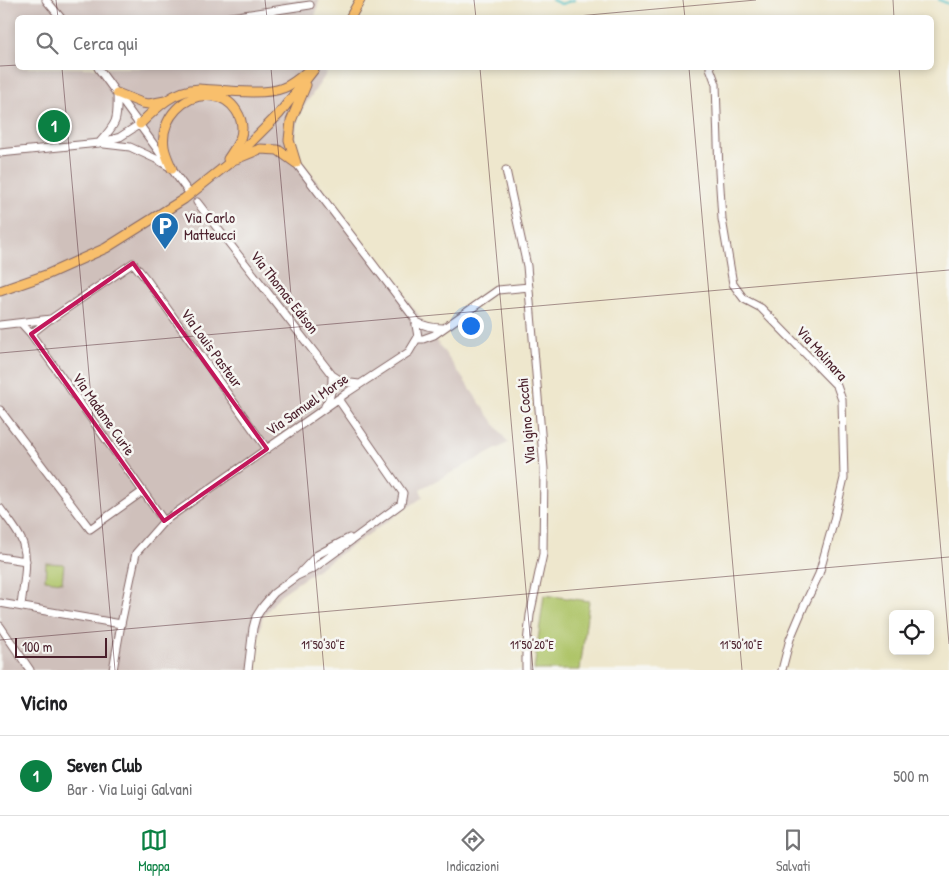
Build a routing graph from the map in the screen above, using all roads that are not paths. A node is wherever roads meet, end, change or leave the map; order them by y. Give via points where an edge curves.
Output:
1 (46, 0) edge
2 (360, 0) edge
3 (310, 5) dead end
4 (58, 15) edge
5 (244, 15) edge
6 (352, 15) edge
7 (100, 70) edge
8 (312, 70) edge
9 (312, 70) edge
10 (313, 70) edge
11 (711, 70) edge
12 (117, 93) junction
13 (203, 95) junction
14 (165, 101) junction
15 (142, 122) junction
16 (99, 143) junction
17 (0, 153) edge
18 (233, 160) junction
19 (296, 164) junction
20 (224, 167) junction
21 (172, 169) junction
22 (506, 170) dead end
23 (187, 190) dead end
24 (197, 202) dead end
25 (529, 287) junction
26 (0, 291) edge
27 (51, 318) junction
28 (415, 321) junction
29 (21, 323) junction
30 (0, 325) edge
31 (444, 328) junction
32 (31, 334) junction
33 (417, 335) junction
34 (434, 335) junction
35 (409, 352) junction
36 (332, 376) junction
37 (343, 382) junction
38 (359, 384) junction
39 (332, 389) junction
40 (343, 395) junction
41 (0, 410) edge
42 (322, 410) junction
43 (267, 449) junction
44 (142, 492) junction
45 (0, 508) edge
46 (164, 522) junction
47 (0, 557) edge
48 (26, 561) junction
49 (0, 603) edge
50 (21, 606) junction
51 (121, 624) junction
52 (0, 626) edge
53 (30, 670) edge
54 (113, 670) edge
55 (248, 670) edge
56 (526, 670) edge
57 (782, 670) edge

1 - 4 street
2 - 6 main road
3 - 5 street
7 - 12 street
8 - 14 main road via 274,91 190,89
9 - 18 main road via 279,114
10 - 19 main road via 291,121 290,140
11 - 57 street, Via Molinara via 716,84 722,219 733,284 744,299 761,308 837,386 842,400 844,478 819,574 790,639
12 - 14 main road via 142,104
12 - 15 street
12 - 16 street via 118,113 114,127
13 - 15 main road via 181,98
13 - 20 main road via 221,98 240,115 241,138
13 - 21 main road via 188,100 170,116 164,149
14 - 15 main road
15 - 16 street via 120,137
15 - 21 street
16 - 17 street
16 - 21 street via 130,147
18 - 19 main road via 260,149 278,150
18 - 20 main road
19 - 28 street
20 - 26 main road via 184,199 106,248
21 - 23 street
22 - 25 street, Via Igino Cocchi
24 - 36 street, Via Thomas Edison
25 - 31 street via 498,290
25 - 56 street, Via Igino Cocchi via 544,469 544,554 530,615
27 - 29 street
27 - 32 street
27 - 43 street, Via Louis Pasteur via 133,263
28 - 31 street via 423,326
28 - 33 street
29 - 30 street
29 - 32 street, Via Madame Curie
31 - 33 street
31 - 34 street
32 - 44 street, Via Madame Curie
33 - 34 street via 423,339
33 - 35 street, Via Samuel Morse
34 - 35 street
35 - 38 street, Via Samuel Morse
36 - 37 street
36 - 39 street
37 - 38 street
37 - 40 street
38 - 40 street, Via Samuel Morse
39 - 40 street
39 - 42 street
40 - 42 street, Via Samuel Morse
40 - 55 street via 402,493 401,504 365,530 318,555 274,593 256,617
41 - 44 street via 90,529
42 - 43 street, Via Samuel Morse
43 - 46 street, Via Samuel Morse
44 - 46 street, Via Madame Curie
45 - 48 street via 23,543
46 - 51 street, Via Samuel Morse via 136,553
47 - 48 street
48 - 50 street
49 - 50 street
50 - 51 street
51 - 54 street, Via Samuel Morse
52 - 53 street

